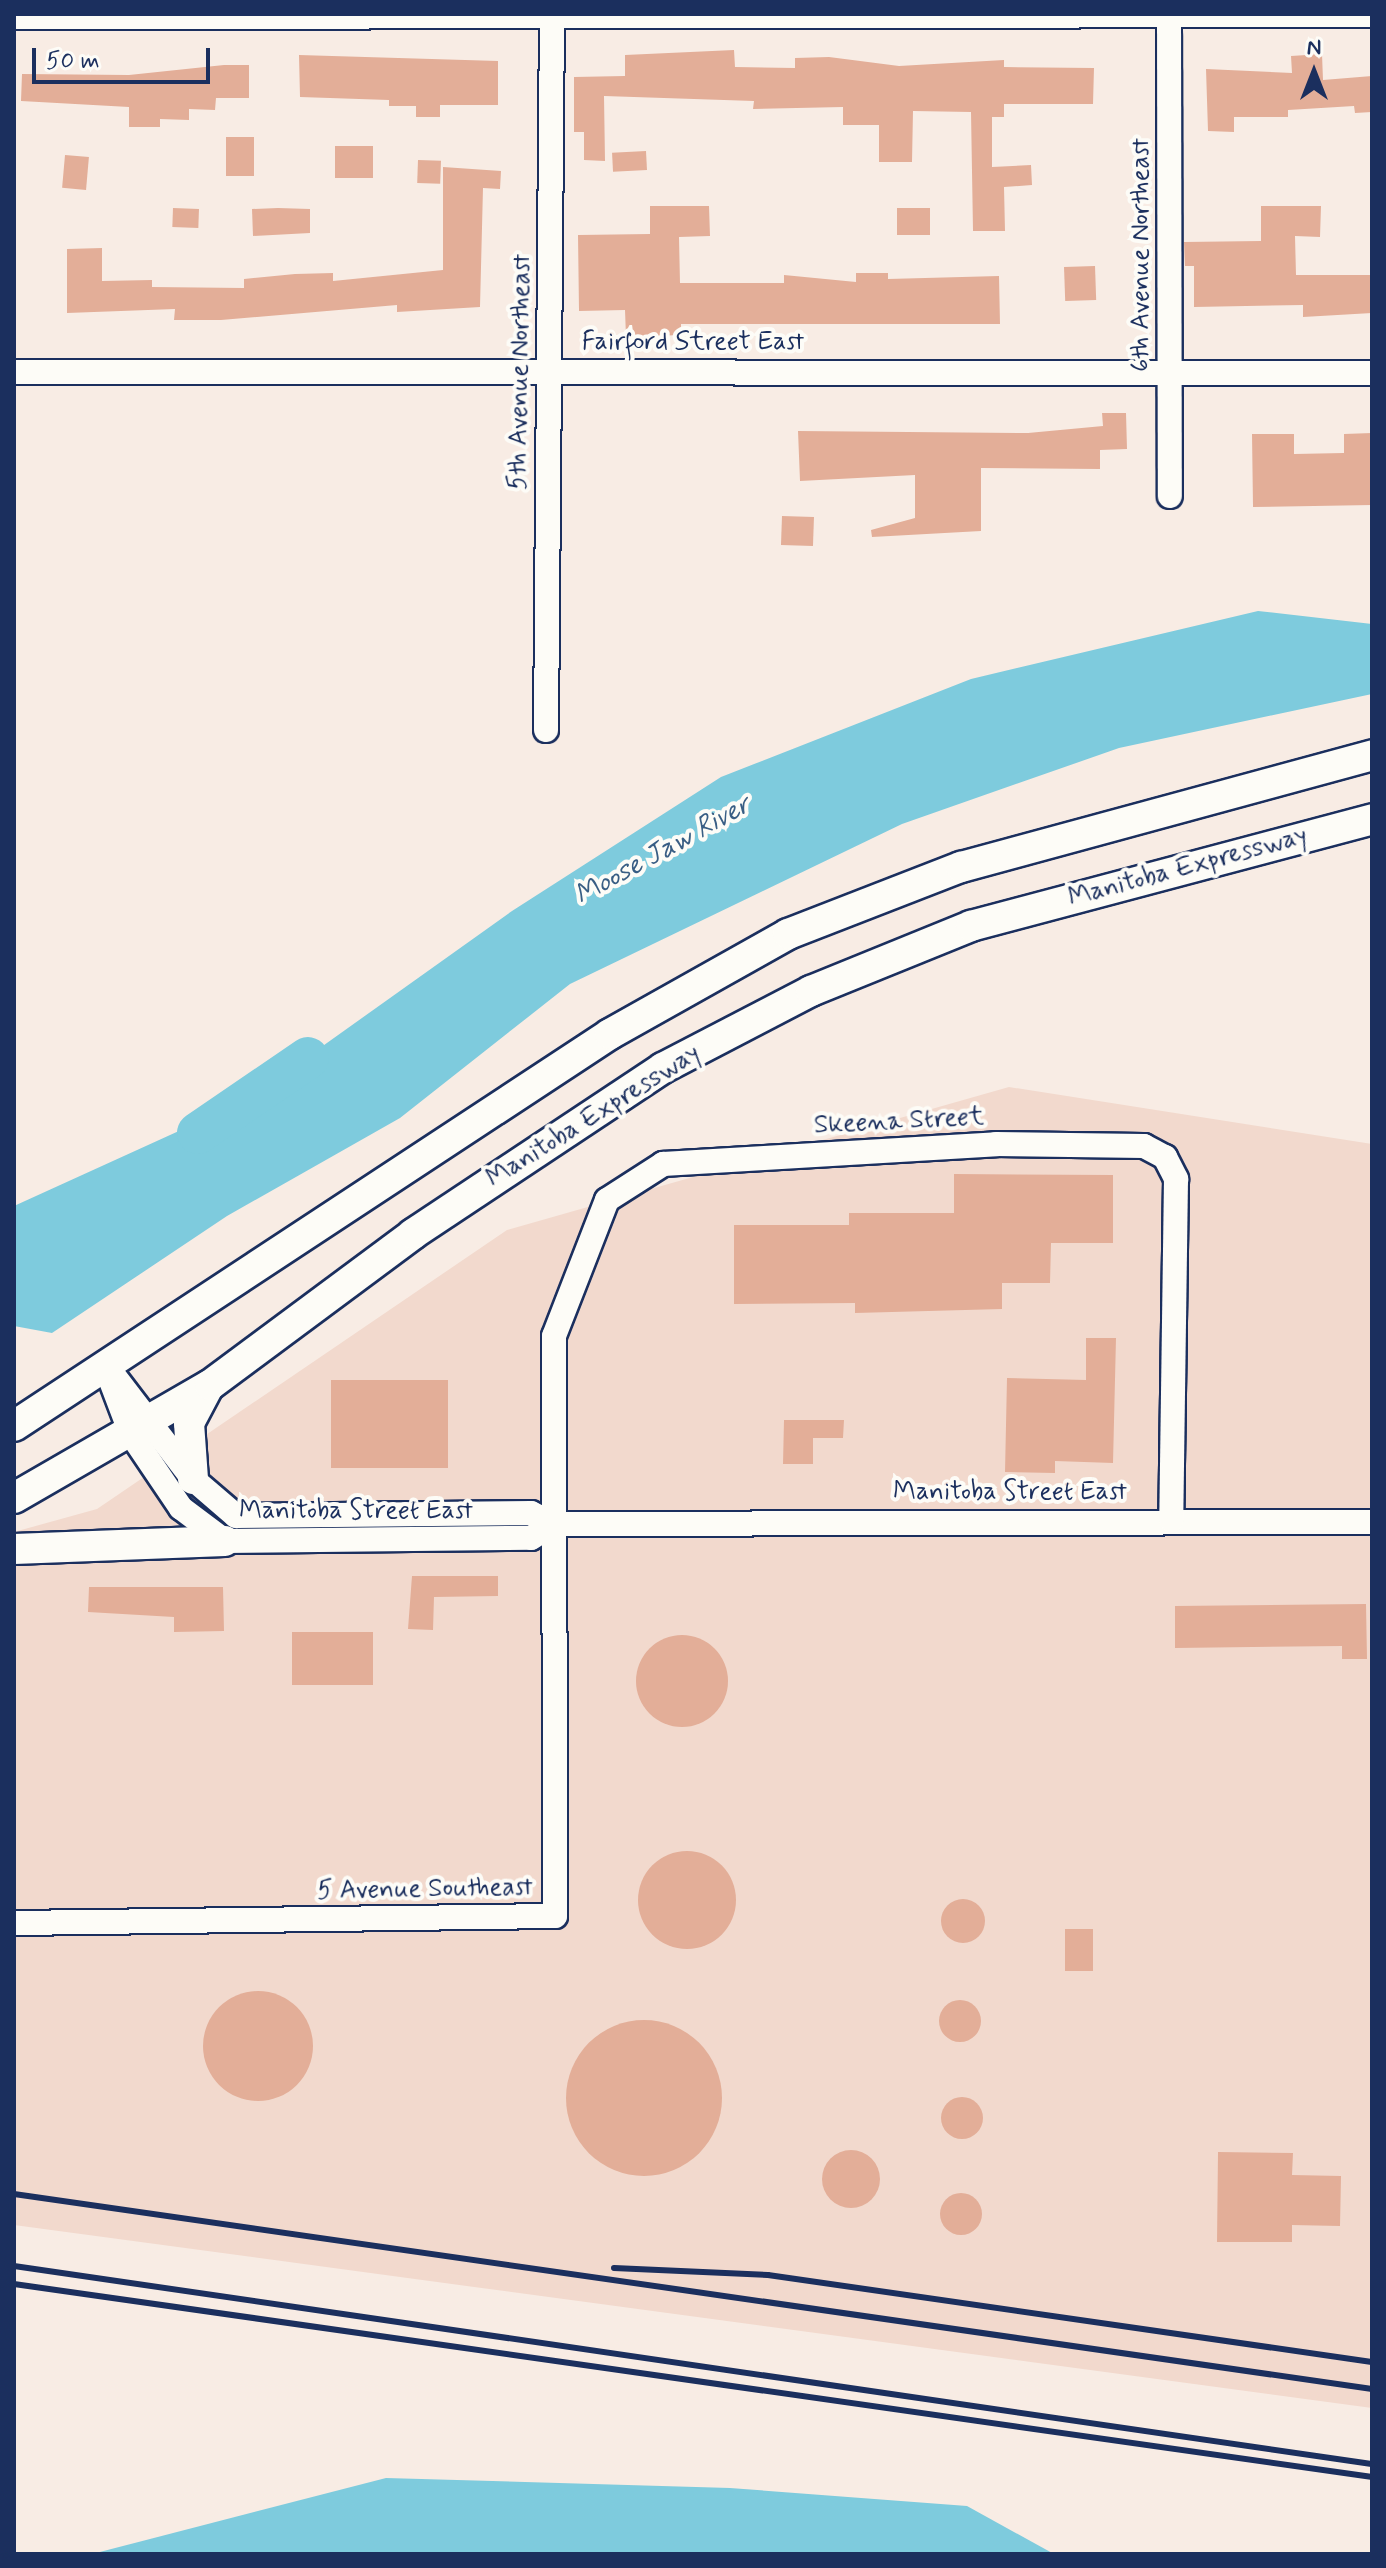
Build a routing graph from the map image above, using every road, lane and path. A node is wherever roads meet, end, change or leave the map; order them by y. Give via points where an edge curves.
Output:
1 (552, 15) edge
2 (1169, 15) edge
3 (1372, 15) edge
4 (14, 17) edge
5 (549, 371) junction
6 (1170, 371) junction
7 (14, 372) edge
8 (1372, 373) edge
9 (1170, 496) dead end
10 (546, 730) dead end
11 (1372, 755) edge
12 (1372, 819) edge
13 (105, 1364) junction
14 (210, 1385) junction
15 (14, 1426) edge
16 (141, 1428) junction
17 (193, 1479) junction
18 (14, 1498) edge
19 (1171, 1520) junction
20 (1372, 1522) edge
21 (552, 1531) junction
22 (225, 1541) junction
23 (14, 1549) edge
24 (14, 1923) edge

1 - 2 street
1 - 4 street
1 - 5 street, 5th Avenue Northeast
2 - 3 street
2 - 6 street, 6th Avenue Northeast
5 - 6 street, Fairford Street East
5 - 7 street, Fairford Street East
5 - 10 street, 5th Avenue Northeast
6 - 8 street, Fairford Street East
6 - 9 street, 6th Avenue Northeast
11 - 13 main road via 961,867 788,934 610,1034
12 - 14 main road, Manitoba Expressway via 971,926 811,991 663,1068 413,1234
13 - 15 main road
13 - 16 street, Manitoba Street East
14 - 16 main road, Manitoba Expressway
14 - 17 main road via 189,1423
16 - 17 street, Manitoba Street East
16 - 18 main road, Manitoba Expressway
16 - 22 street, Manitoba Street East via 181,1508
17 - 21 street, Manitoba Street East via 236,1516 531,1513
19 - 20 street, Manitoba Street East
19 - 21 street, Manitoba Street East
19 - 21 street, Skeena Street via 1176,1179 1165,1157 1144,1146 996,1144 663,1164 607,1200 554,1336
21 - 22 street, Manitoba Street East via 531,1538
21 - 24 street, 5 Avenue Southeast via 555,1916
22 - 23 main road

